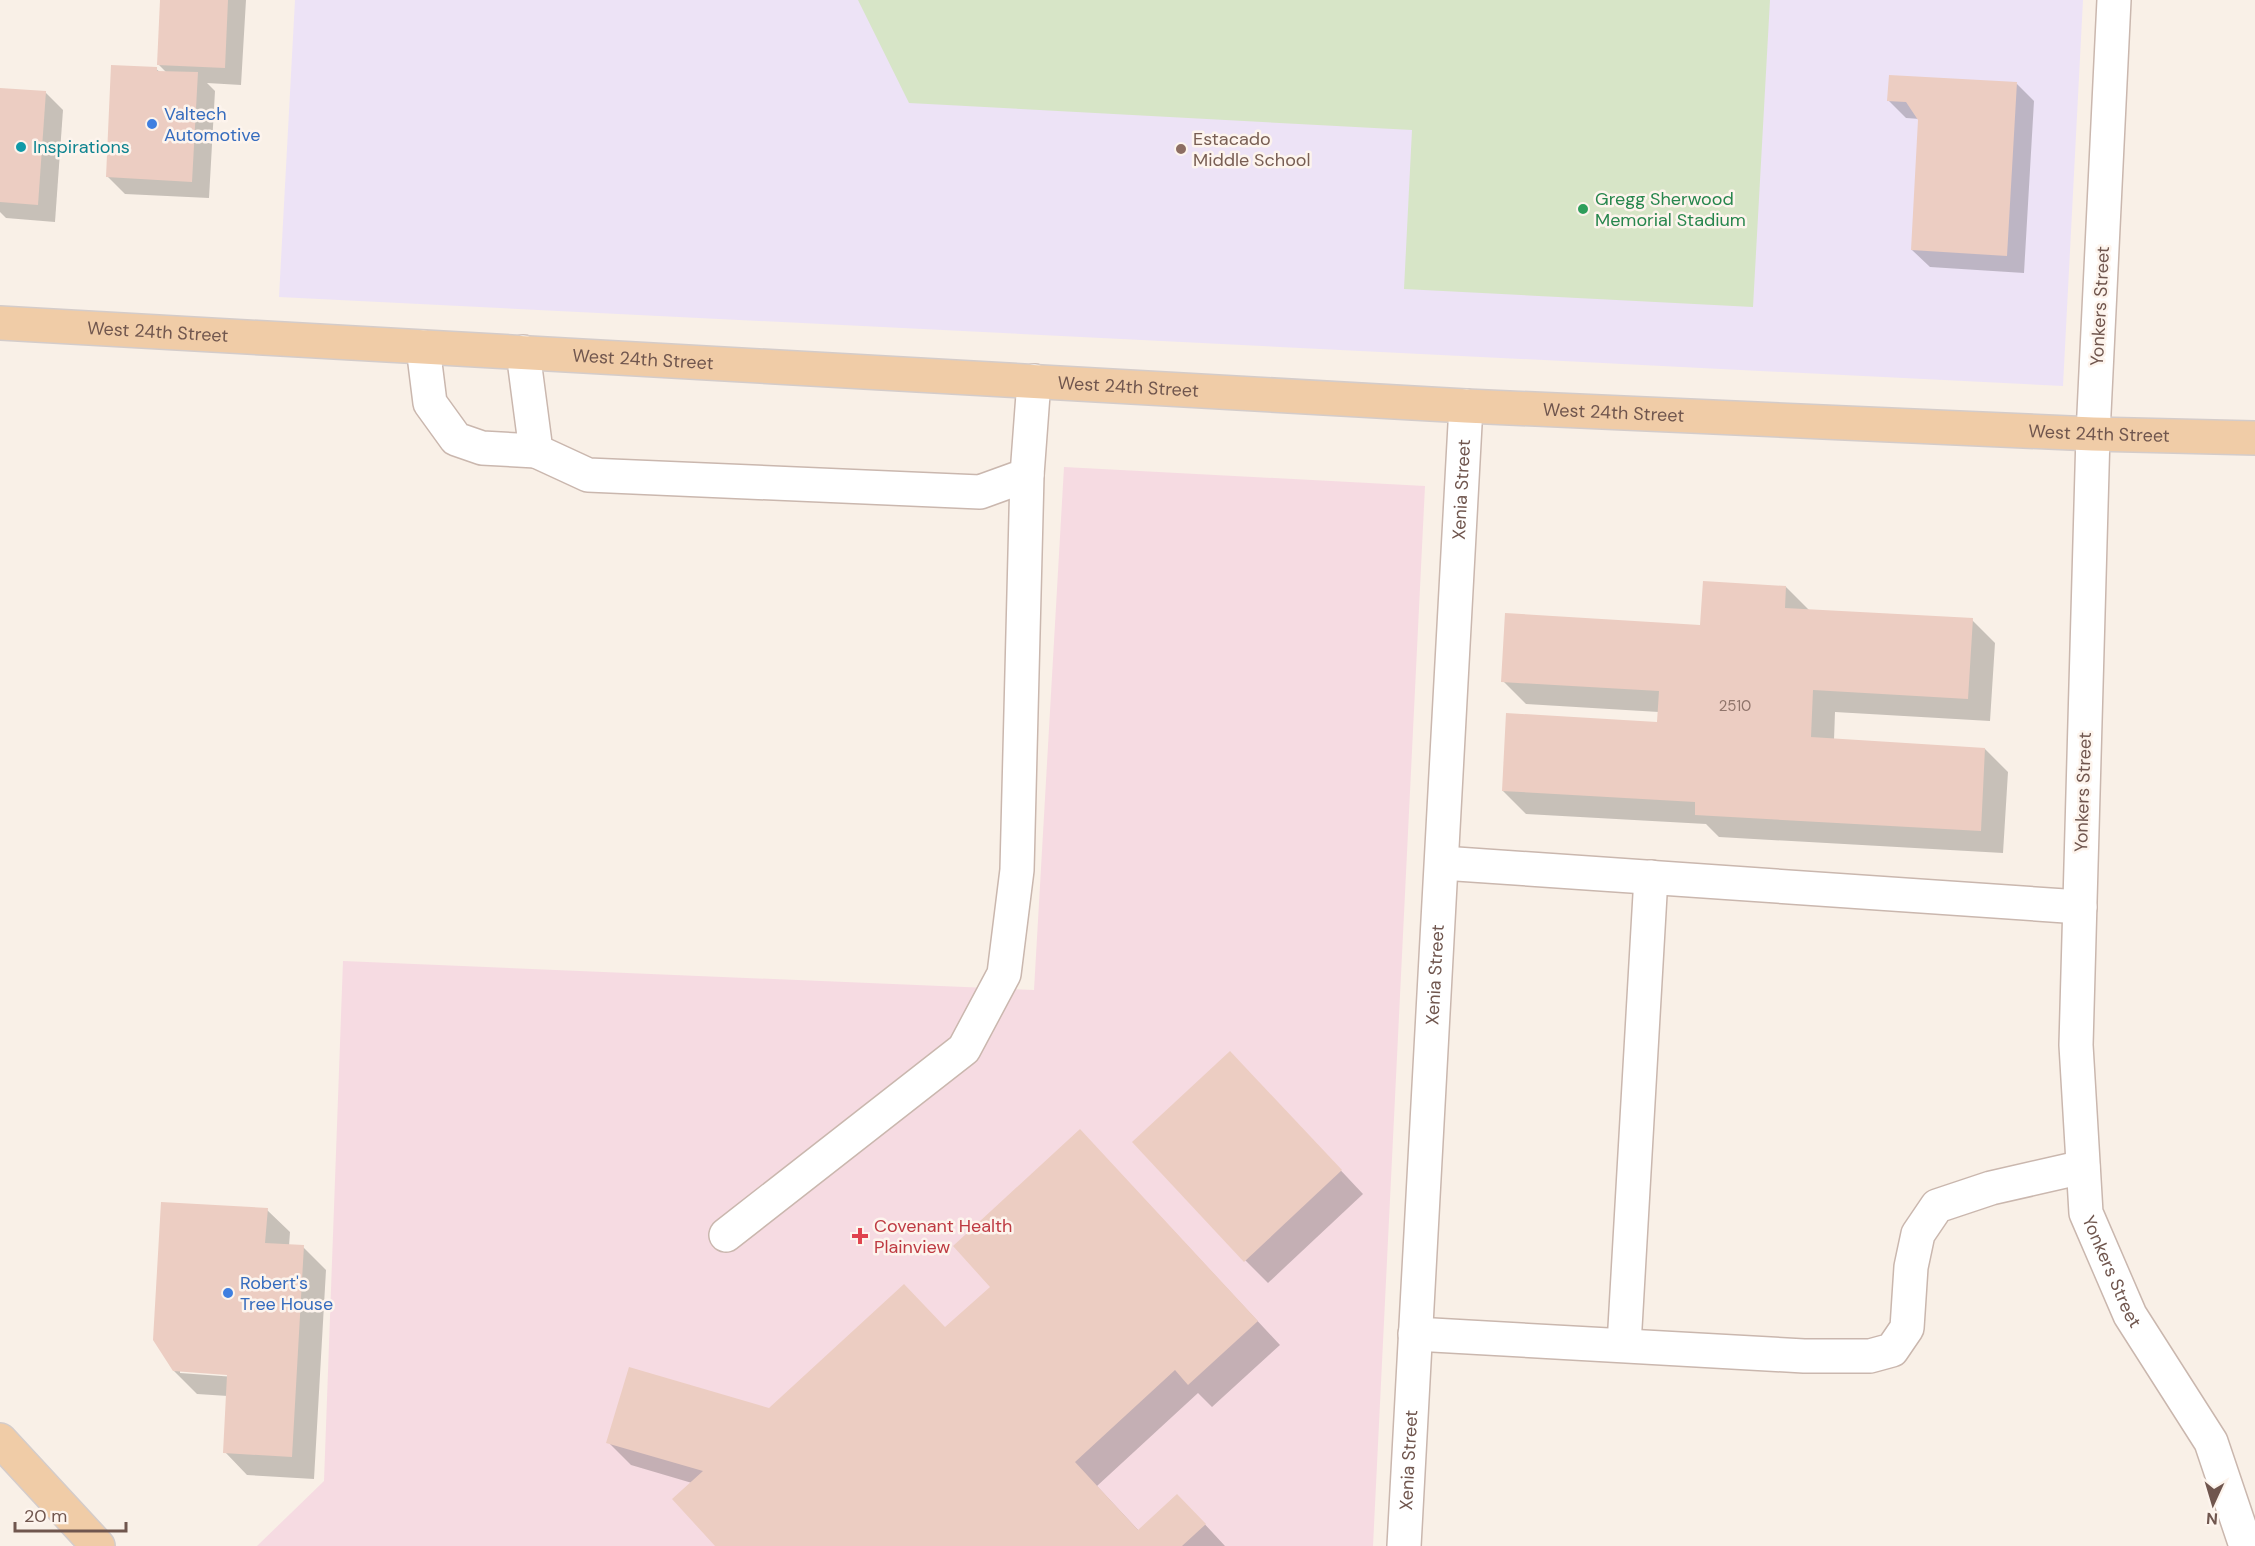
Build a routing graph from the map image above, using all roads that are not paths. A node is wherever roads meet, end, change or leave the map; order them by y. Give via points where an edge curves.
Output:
1 (2114, 0) edge
2 (0, 323) edge
3 (423, 347) junction
4 (523, 352) junction
5 (1034, 381) junction
6 (1466, 406) junction
7 (2093, 434) junction
8 (2255, 438) edge
9 (536, 451) junction
10 (1027, 475) junction
11 (1442, 863) junction
12 (1650, 877) junction
13 (2080, 907) junction
14 (2083, 1167) junction
15 (726, 1235) dead end
16 (1416, 1334) junction
17 (1624, 1345) junction
18 (0, 1440) edge
19 (98, 1546) edge
20 (1404, 1546) edge
21 (2246, 1546) edge

1 - 7 street, Yonkers Street
2 - 3 main road, West 24th Street
3 - 4 main road, West 24th Street
3 - 9 street via 430,403 456,439 482,448
4 - 5 main road, West 24th Street
4 - 9 street
5 - 6 main road, West 24th Street
5 - 10 street
6 - 7 main road, West 24th Street
6 - 11 street, Xenia Street
7 - 8 main road, West 24th Street
7 - 13 street, Yonkers Street
9 - 10 street via 588,476 981,492
10 - 15 street via 1017,870 1004,974 964,1049
11 - 12 street
11 - 16 street, Xenia Street
12 - 13 street
12 - 17 street
13 - 14 street, Yonkers Street via 2076,1046
14 - 17 street via 1991,1188 1937,1206 1918,1234 1911,1267 1907,1328 1892,1350 1870,1356 1804,1356
14 - 21 street, Yonkers Street via 2086,1213 2130,1315 2211,1442
16 - 17 street
16 - 20 street, Xenia Street
18 - 19 main road

